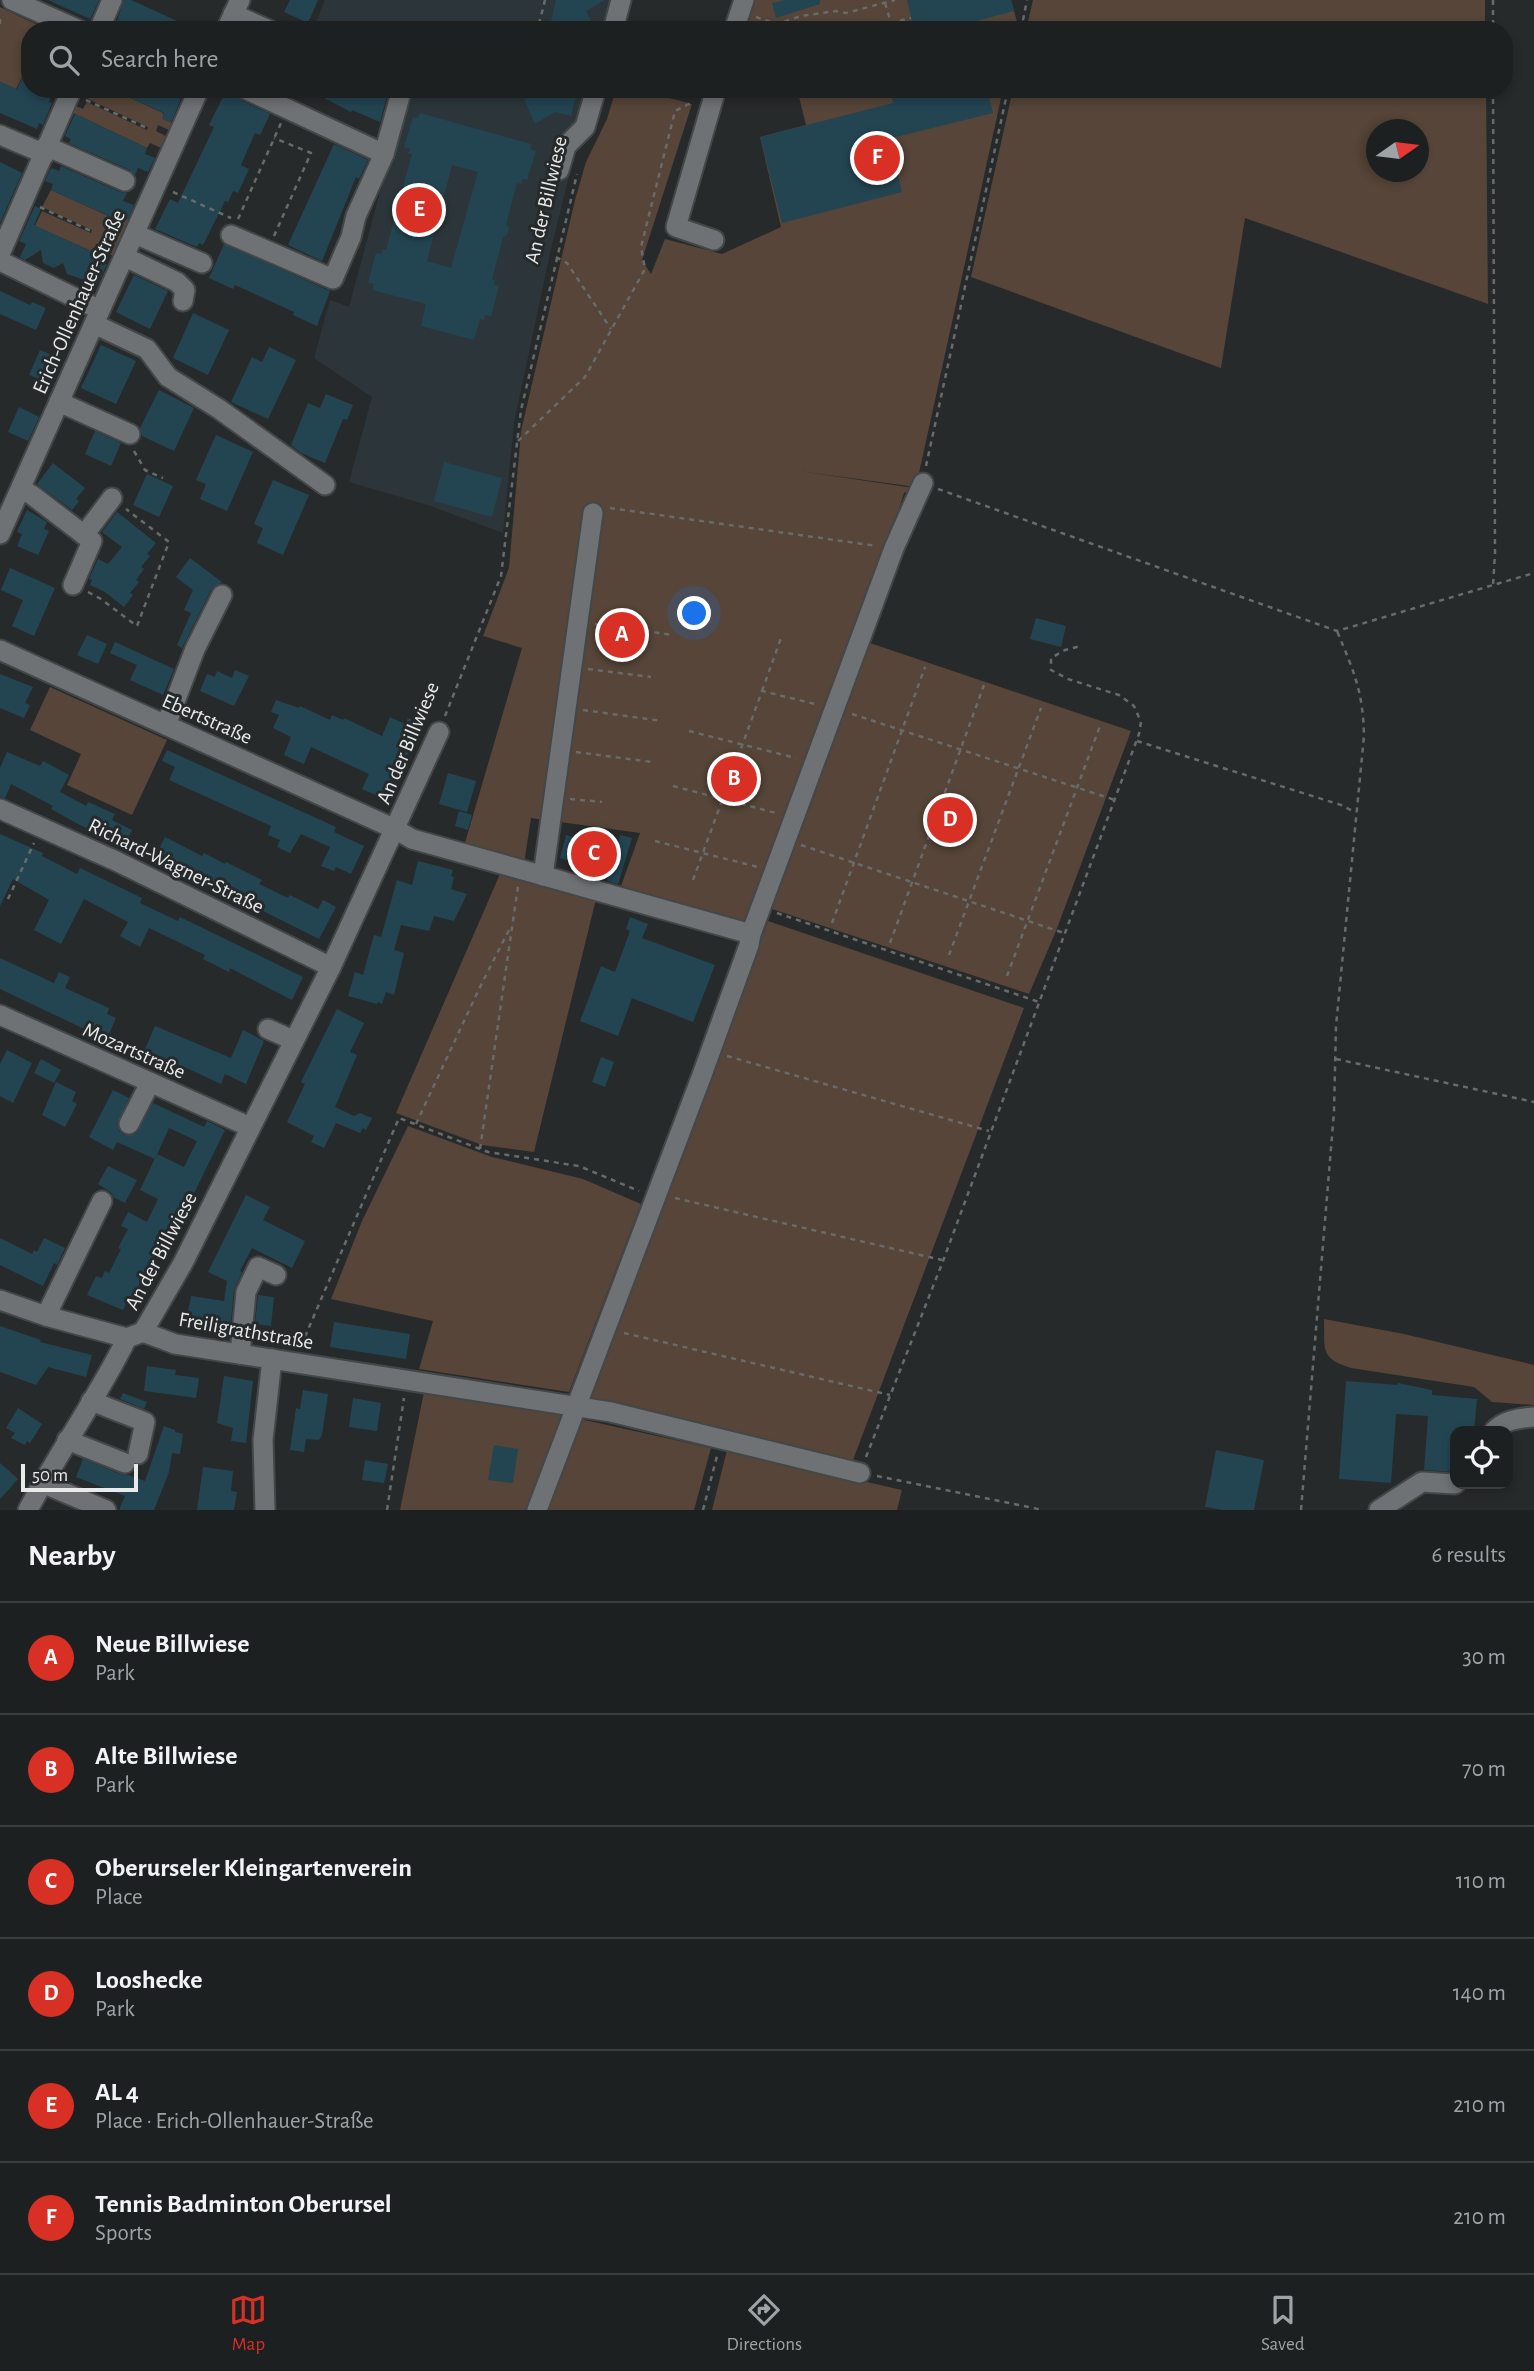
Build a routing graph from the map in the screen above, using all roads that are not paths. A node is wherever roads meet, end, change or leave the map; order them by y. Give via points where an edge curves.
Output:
1 (12, 0) edge
2 (112, 0) edge
3 (621, 0) edge
4 (59, 21) edge
5 (103, 21) edge
6 (615, 21) edge
7 (68, 98) edge
8 (196, 98) edge
9 (264, 98) edge
10 (400, 98) edge
11 (593, 98) edge
12 (713, 98) edge
13 (0, 135) edge
14 (45, 150) junction
15 (384, 154) junction
16 (559, 170) dead end
17 (125, 181) dead end
18 (135, 234) junction
19 (231, 235) dead end
20 (714, 240) dead end
21 (0, 254) edge
22 (125, 257) junction
23 (0, 261) edge
24 (202, 262) dead end
25 (183, 301) dead end
26 (97, 317) junction
27 (59, 402) junction
28 (130, 435) road end
29 (923, 483) road end
30 (325, 485) dead end
31 (21, 489) junction
32 (112, 498) road end
33 (593, 513) road end
34 (2, 524) edge
35 (84, 535) junction
36 (73, 585) road end
37 (222, 595) dead end
38 (0, 650) edge
39 (166, 725) junction
40 (439, 732) road end
41 (0, 809) edge
42 (395, 829) junction
43 (543, 876) junction
44 (751, 934) junction
45 (331, 967) junction
46 (0, 1015) edge
47 (268, 1029) dead end
48 (293, 1040) junction
49 (150, 1083) junction
50 (129, 1124) dead end
51 (250, 1127) junction
52 (102, 1201) dead end
53 (276, 1275) dead end
54 (0, 1300) edge
55 (46, 1316) junction
56 (135, 1335) junction
57 (240, 1354) junction
58 (272, 1359) junction
59 (91, 1401) junction
60 (576, 1406) junction
61 (1534, 1417) edge
62 (1498, 1426) edge
63 (67, 1440) junction
64 (860, 1473) road end
65 (42, 1483) junction
66 (1450, 1484) edge
67 (28, 1510) edge
68 (106, 1510) edge
69 (265, 1510) edge
70 (537, 1510) edge
71 (1379, 1510) edge

1 - 4 street
2 - 5 street
3 - 6 street
7 - 14 street
8 - 18 street, Erich-Ollenhauer-Straße
9 - 15 street
10 - 15 street
11 - 16 street via 585,127 566,146
12 - 20 street via 676,227
13 - 14 street, Erich-Ollenhauer-Straße
14 - 17 street, Erich-Ollenhauer-Straße
14 - 21 street
15 - 19 street via 333,279
18 - 22 street, Erich-Ollenhauer-Straße
18 - 24 street
22 - 25 street via 177,282 185,290
22 - 26 street, Erich-Ollenhauer-Straße
23 - 26 street
26 - 27 street, Erich-Ollenhauer-Straße
26 - 30 street via 147,349 169,377
27 - 28 street
27 - 31 street, Erich-Ollenhauer-Straße
29 - 44 street via 894,548
31 - 34 street, Erich-Ollenhauer-Straße
31 - 35 street
32 - 35 street
33 - 43 street
35 - 36 street via 92,541
37 - 39 street
38 - 39 street, Ebertstraße
39 - 42 street, Ebertstraße
40 - 42 street, An der Billwiese
41 - 45 street, Richard-Wagner-Straße
42 - 43 street, Ebertstraße via 412,839
42 - 45 street, An der Billwiese
43 - 44 street, Ebertstraße
44 - 60 street
45 - 48 street, An der Billwiese
46 - 49 street, Mozartstraße
47 - 48 street
48 - 51 street, An der Billwiese
49 - 50 street
49 - 51 street, Mozartstraße
51 - 56 street, An der Billwiese via 183,1263
52 - 55 street
53 - 57 street via 257,1267 246,1292
54 - 55 street, Freiligrathstraße
55 - 56 street, Freiligrathstraße
56 - 57 street, Freiligrathstraße
56 - 59 street, An der Billwiese
57 - 58 street, Freiligrathstraße
58 - 60 street, Freiligrathstraße
58 - 69 street via 263,1440
59 - 63 street, An der Billwiese
59 - 63 street via 145,1422 132,1459
60 - 64 street, Freiligrathstraße via 649,1419
60 - 70 street
61 - 62 street
63 - 65 street, An der Billwiese
65 - 67 street, An der Billwiese
65 - 68 street
66 - 71 street via 1422,1482

